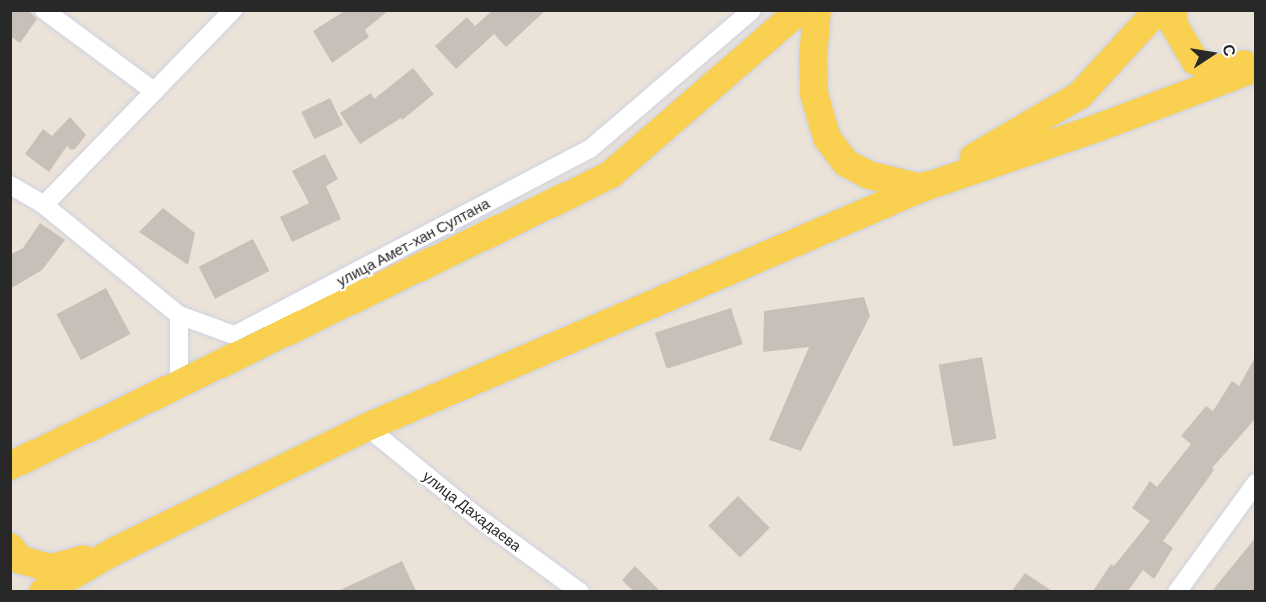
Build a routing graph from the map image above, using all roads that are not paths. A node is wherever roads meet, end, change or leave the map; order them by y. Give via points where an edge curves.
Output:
1 (44, 10) edge
2 (233, 10) edge
3 (752, 10) edge
4 (800, 10) edge
5 (817, 10) edge
6 (1158, 10) edge
7 (1173, 10) edge
8 (1256, 62) edge
9 (1256, 68) edge
10 (154, 91) junction
11 (10, 185) edge
12 (922, 188) junction
13 (44, 206) junction
14 (179, 315) junction
15 (247, 339) junction
16 (179, 382) junction
17 (367, 427) junction
18 (51, 446) junction
19 (10, 466) edge
20 (10, 483) edge
21 (1256, 483) edge
22 (10, 547) edge
23 (115, 551) junction
24 (43, 591) edge
25 (580, 591) edge
26 (1177, 591) edge

1 - 10 street
2 - 10 street
3 - 15 street, улица Амет-хан Султана via 590,149
4 - 15 main road via 610,176
5 - 12 main road via 814,94 827,138 846,163 869,175
6 - 12 main road via 1080,94
7 - 8 main road via 1173,23 1195,61 1218,69
9 - 12 main road
10 - 13 street
11 - 13 street
12 - 17 main road
13 - 14 street
14 - 15 street
14 - 16 street
15 - 16 main road
16 - 18 main road
17 - 23 main road
17 - 25 street, улица Дахадаева via 476,516
18 - 19 main road
18 - 20 main road
21 - 26 street
22 - 23 main road via 21,560 51,568
23 - 24 main road

